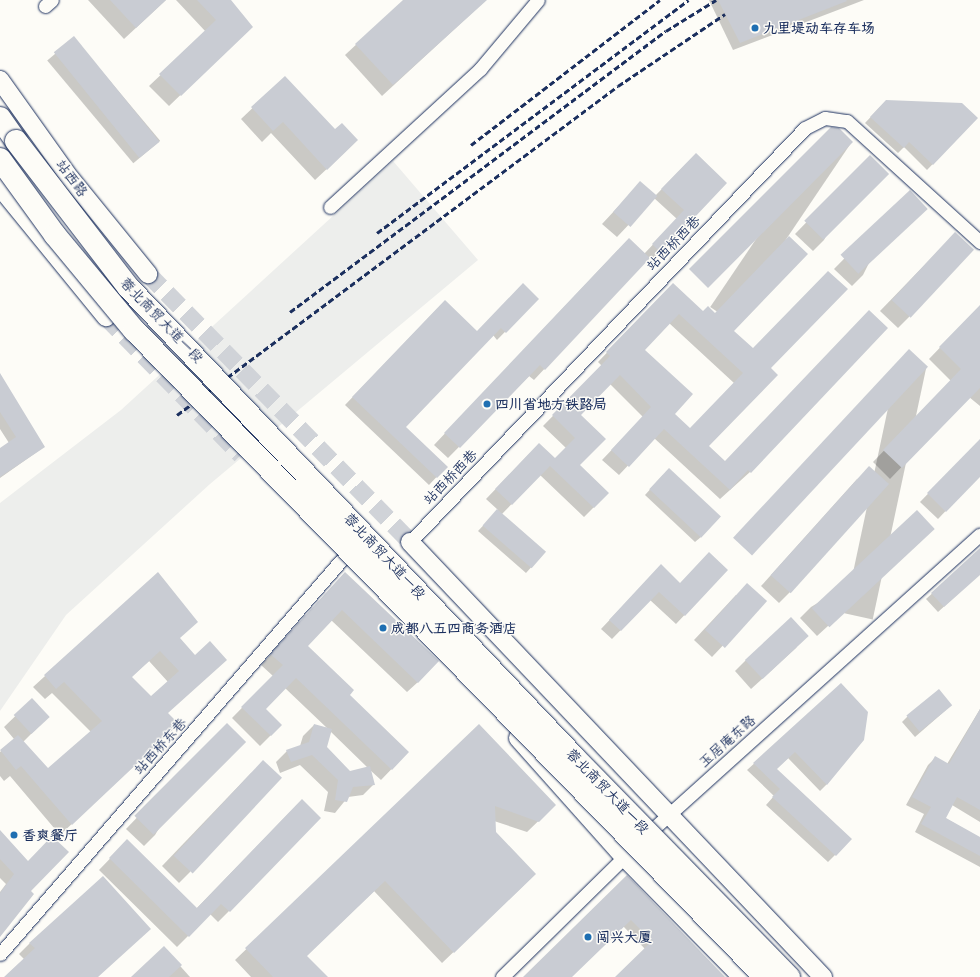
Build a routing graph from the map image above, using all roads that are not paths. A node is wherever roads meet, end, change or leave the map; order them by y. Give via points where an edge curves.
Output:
1 (538, 0) edge
2 (0, 80) edge
3 (0, 118) edge
4 (0, 159) edge
5 (0, 187) edge
6 (330, 208) dead end
7 (980, 242) edge
8 (148, 274) tunnel mouth
9 (106, 317) tunnel mouth
10 (980, 534) edge
11 (410, 542) joint
12 (343, 558) joint
13 (671, 813) junction
14 (630, 851) junction
15 (0, 954) edge
16 (502, 977) edge
17 (742, 977) edge
18 (765, 977) edge
19 (789, 977) edge
20 (823, 977) edge

1 - 6 street via 480,69
2 - 8 main road, 站西路 via 70,178
3 - 19 highway, 蓉北商贸大道一段, bridge via 129,288 574,757
4 - 14 highway, 蓉北商贸大道一段, bridge via 55,235 134,330
5 - 9 main road
7 - 11 street, 站西桥西巷 via 847,121 825,118 806,128
10 - 13 street, 玉居庵东路
11 - 13 main road, 蓉北商贸大道一段
12 - 14 main road, 蓉北商贸大道一段
12 - 15 street, 站西桥东巷
13 - 14 street, 玉居庵东路
13 - 20 main road, 蓉北商贸大道一段
14 - 16 street, 玉居庵东路
14 - 17 main road, 蓉北商贸大道一段
14 - 18 highway, 蓉北商贸大道一段, bridge

